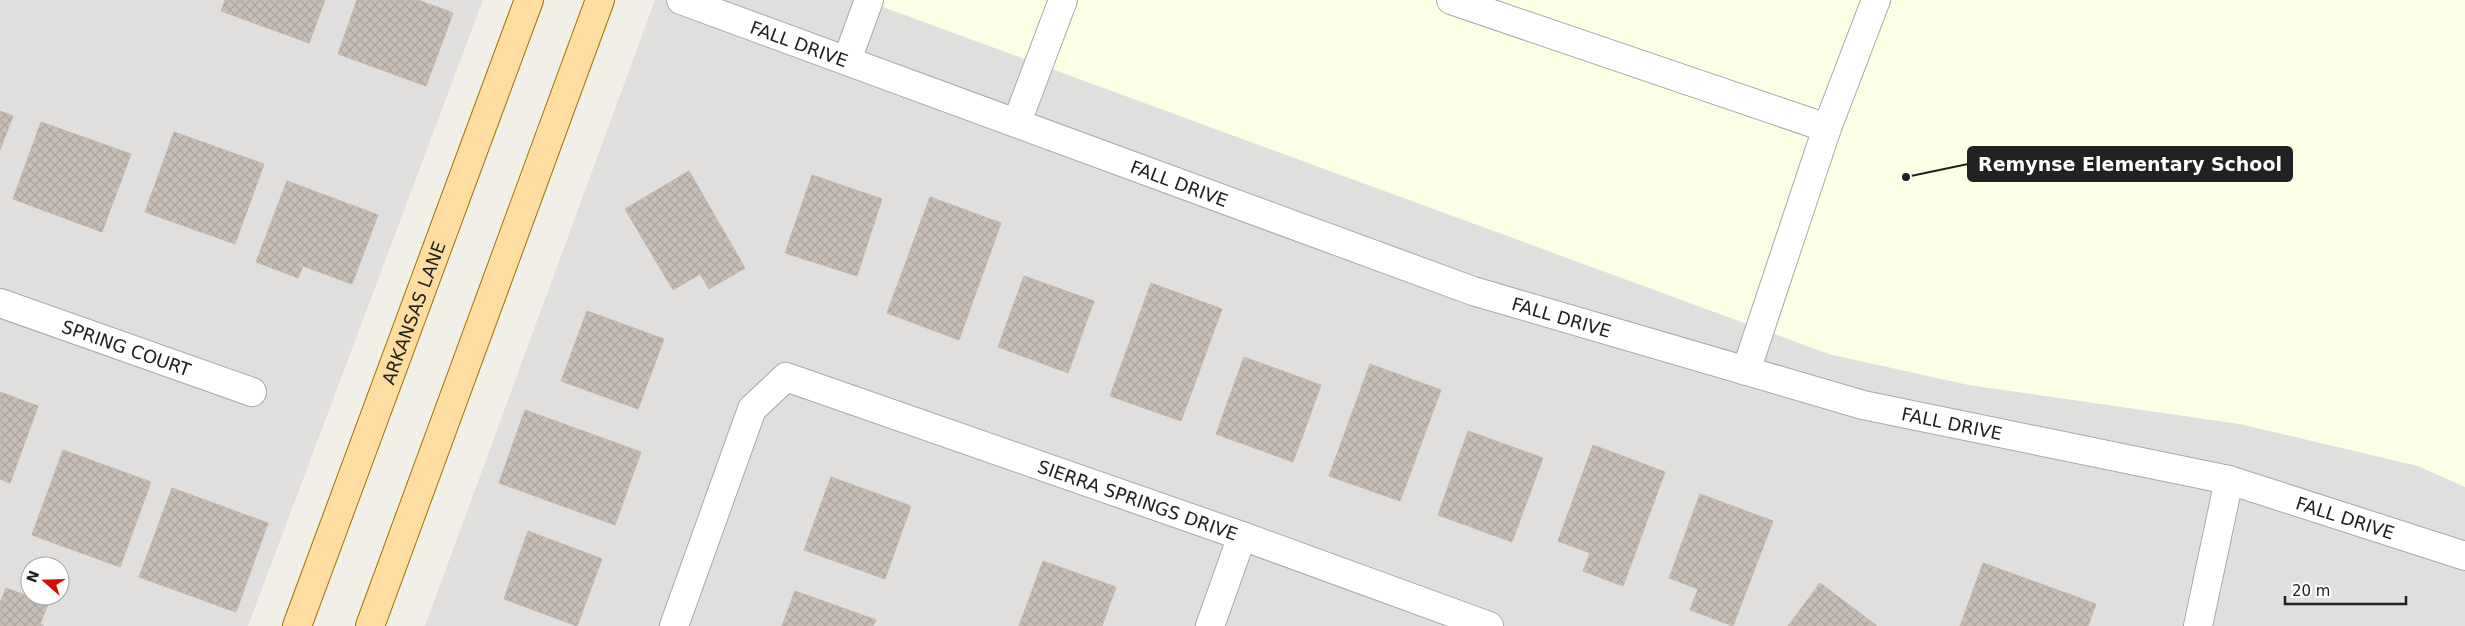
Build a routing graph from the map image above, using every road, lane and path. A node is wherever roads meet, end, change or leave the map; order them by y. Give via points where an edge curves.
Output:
1 (529, 0) edge
2 (600, 0) edge
3 (681, 0) edge
4 (869, 0) edge
5 (1063, 0) edge
6 (1451, 0) edge
7 (1876, 0) edge
8 (847, 60) junction
9 (1018, 122) junction
10 (1827, 128) junction
11 (0, 303) edge
12 (1746, 371) junction
13 (252, 392) dead end
14 (2229, 480) junction
15 (1242, 536) junction
16 (2465, 556) edge
17 (297, 626) edge
18 (370, 626) edge
19 (674, 626) edge
20 (1210, 626) edge
21 (1489, 626) edge
22 (2198, 626) edge

1 - 17 main road, ARKANSAS LANE
2 - 18 main road
3 - 8 street, FALL DRIVE
4 - 8 street
5 - 9 street
6 - 10 street
7 - 10 street
8 - 9 street, FALL DRIVE
9 - 12 street, FALL DRIVE via 1473,291
10 - 12 street
11 - 13 street, SPRING COURT
12 - 14 street, FALL DRIVE via 1863,406
14 - 16 street, FALL DRIVE
14 - 22 street
15 - 19 street, SIERRA SPRINGS DRIVE via 786,377 752,409
15 - 20 street
15 - 21 street, SIERRA SPRINGS DRIVE

